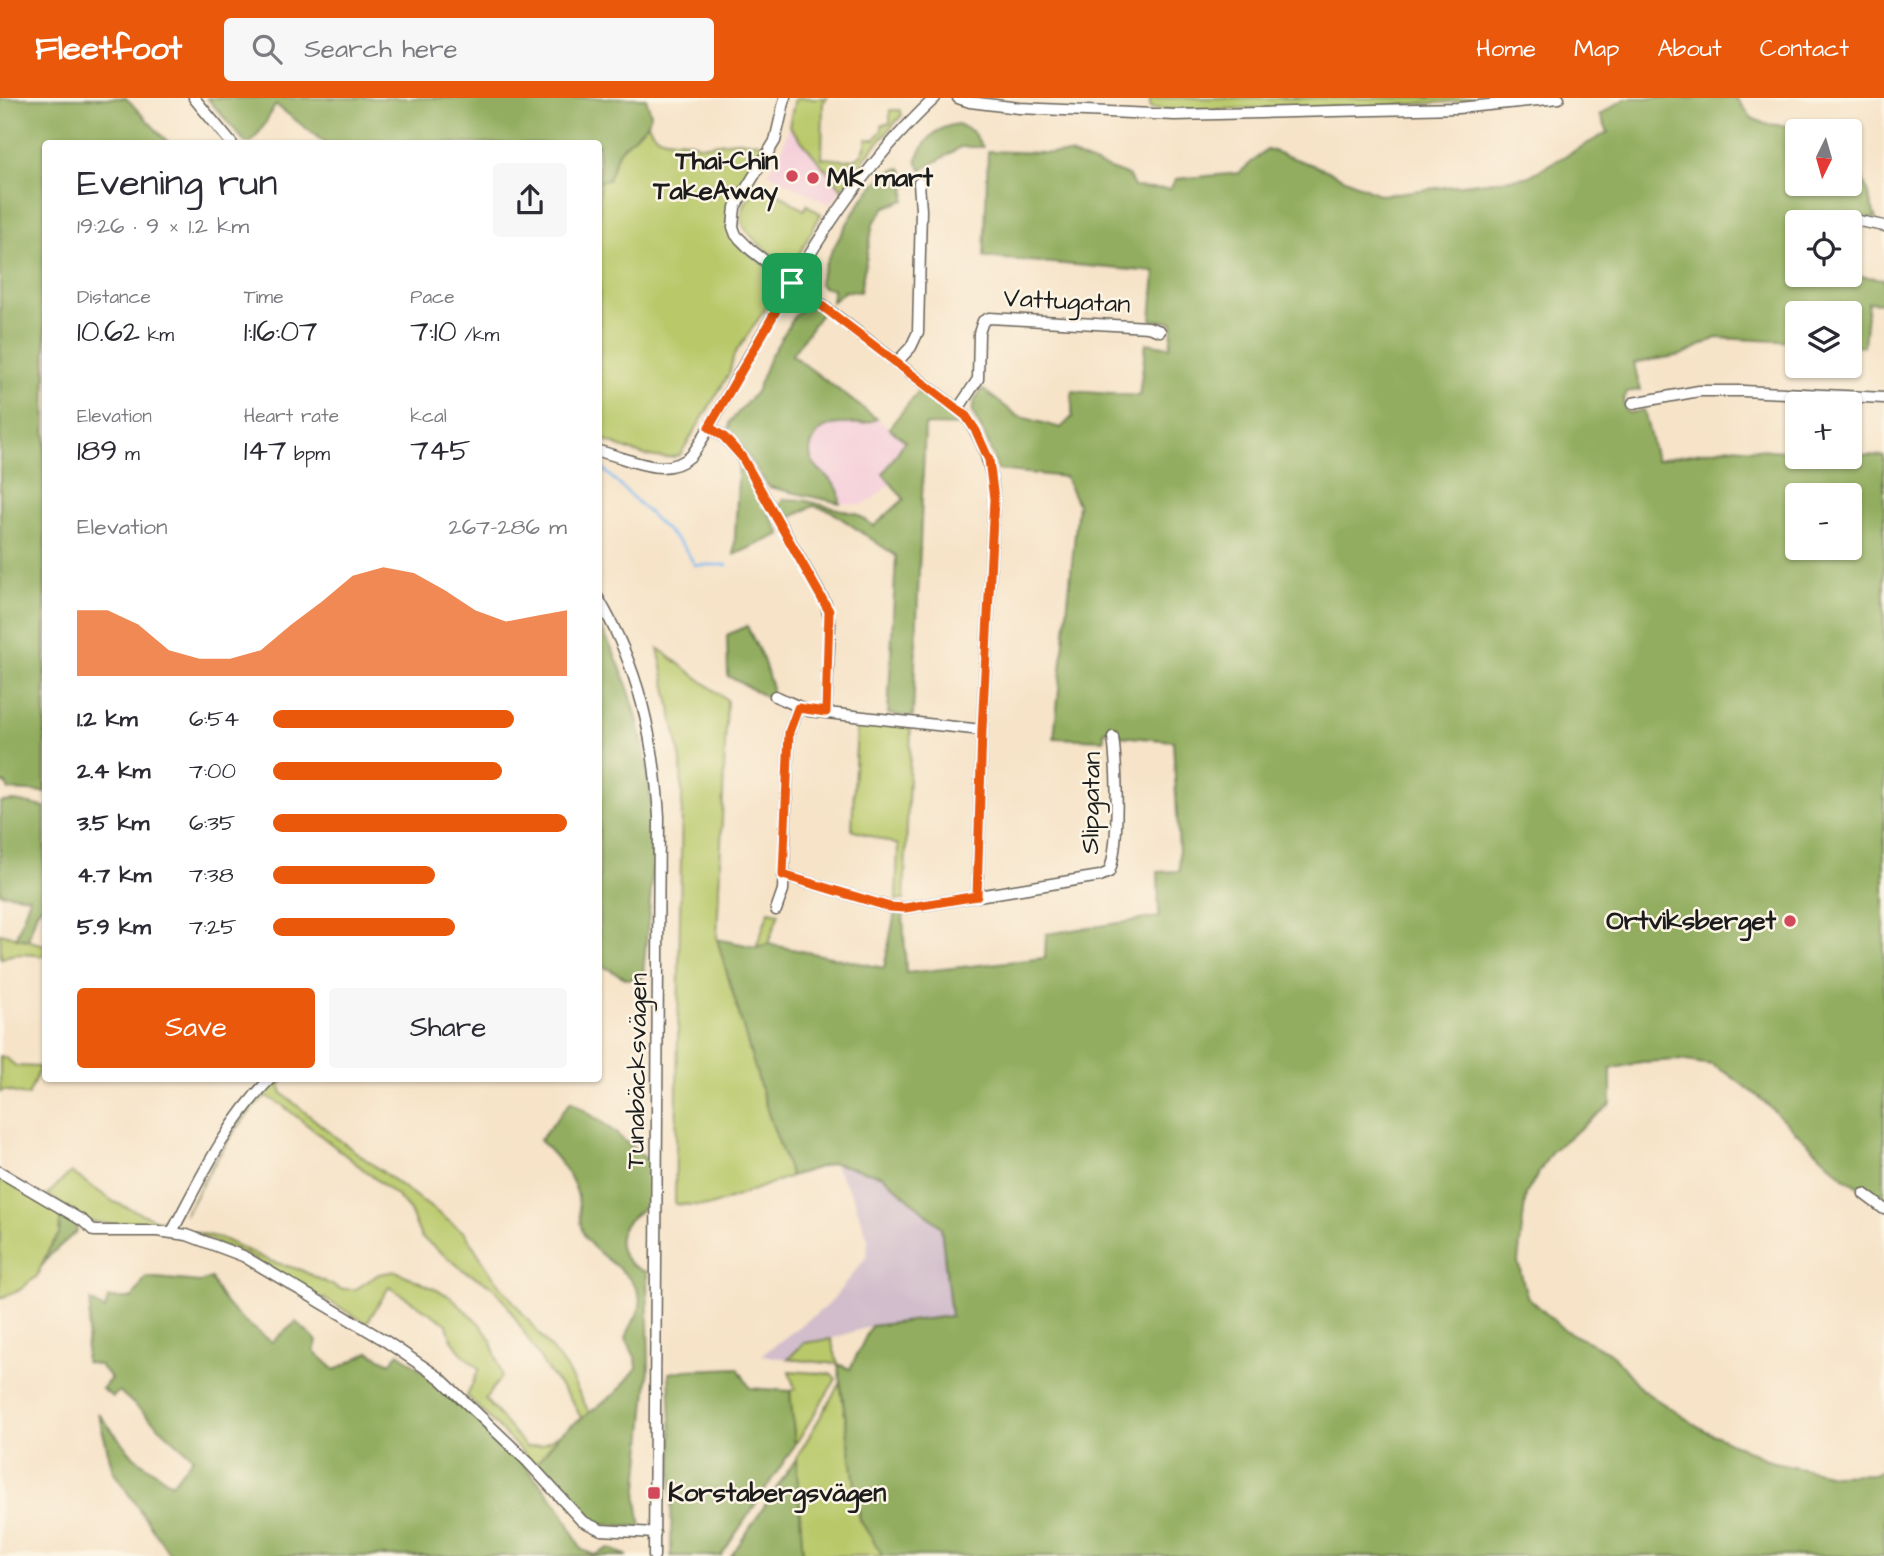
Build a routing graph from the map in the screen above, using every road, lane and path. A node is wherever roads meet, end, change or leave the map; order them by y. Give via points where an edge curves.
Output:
1 (194, 98) edge
2 (785, 98) edge
3 (935, 98) edge
4 (958, 98) edge
5 (1559, 98) edge
6 (229, 140) edge
7 (919, 183) dead end
8 (1862, 222) edge
9 (1884, 226) edge
10 (792, 283) junction
11 (1160, 331) dead end
12 (897, 362) junction
13 (1884, 398) edge
14 (1633, 403) dead end
15 (958, 409) junction
16 (709, 427) junction
17 (602, 452) edge
18 (602, 606) edge
19 (775, 696) dead end
20 (798, 708) junction
21 (826, 712) junction
22 (982, 730) junction
23 (1113, 737) dead end
24 (783, 875) junction
25 (977, 896) junction
26 (776, 910) dead end
27 (267, 1082) edge
28 (0, 1172) edge
29 (1864, 1194) dead end
30 (1884, 1209) edge
31 (172, 1232) junction
32 (654, 1534) junction
33 (654, 1556) edge

1 - 6 street
2 - 10 street via 775,141 733,217 736,235
3 - 10 street via 869,167
4 - 5 street via 1019,108 1175,115 1458,108
7 - 12 street via 918,332
8 - 9 street
10 - 12 street
10 - 16 street
11 - 15 street, Vattugatan via 989,318 979,333 976,385
12 - 15 street
13 - 14 street via 1699,391
15 - 22 street via 976,431 993,478
16 - 17 street via 691,456 676,466 657,467
16 - 21 street via 742,457 826,604 830,623
18 - 32 street, Tunabäcksvägen via 631,667 646,713 659,817
19 - 20 street
20 - 21 street
20 - 24 street via 789,732
21 - 22 street
22 - 25 street
23 - 25 street, Slipgatan via 1115,828 1109,872
24 - 25 street, Slipgatan via 890,907
24 - 26 street
27 - 31 street via 225,1134
28 - 31 street via 94,1231
29 - 30 street
31 - 32 street via 243,1256 384,1339 440,1378 582,1521 601,1530
32 - 33 street, Tunabäcksvägen

